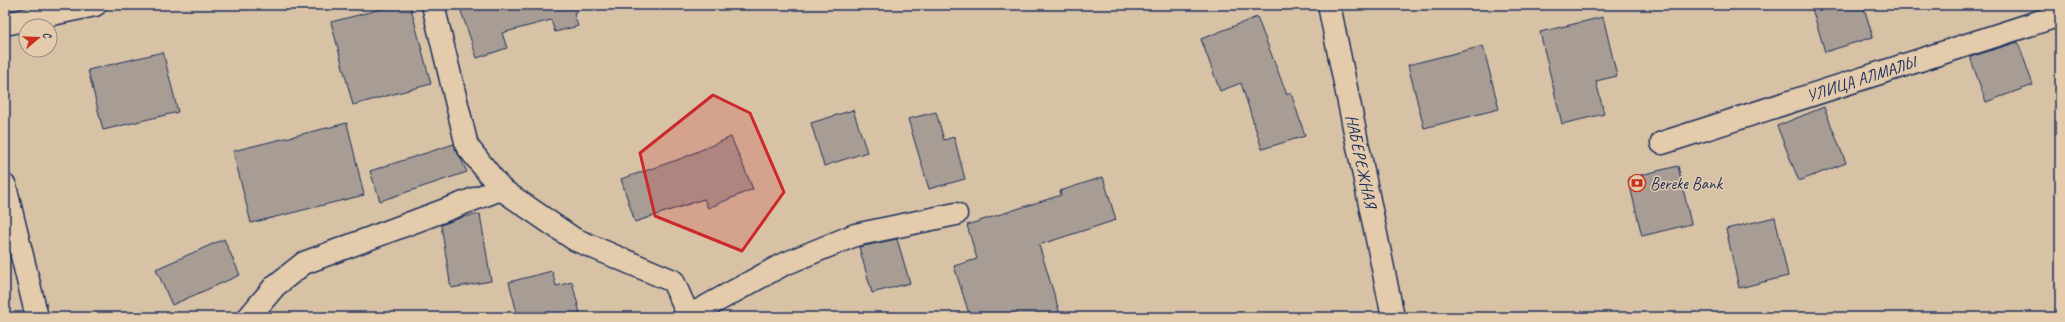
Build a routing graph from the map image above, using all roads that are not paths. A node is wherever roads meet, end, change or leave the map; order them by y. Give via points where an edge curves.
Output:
1 (95, 5) edge
2 (433, 5) edge
3 (1328, 5) edge
4 (2060, 15) edge
5 (5, 24) edge
6 (1662, 143) dead end
7 (5, 186) edge
8 (501, 189) junction
9 (956, 214) dead end
10 (37, 317) edge
11 (249, 317) edge
12 (689, 317) edge
13 (1393, 317) edge

1 - 5 street
2 - 8 street via 467,146
3 - 13 street, НАБЕРЕЖНАЯ
4 - 6 street, УЛИЦА АЛМАЛЫ
7 - 10 street
8 - 11 street via 304,263 275,286
8 - 12 street via 574,239 673,281
9 - 12 street via 855,235 782,265

